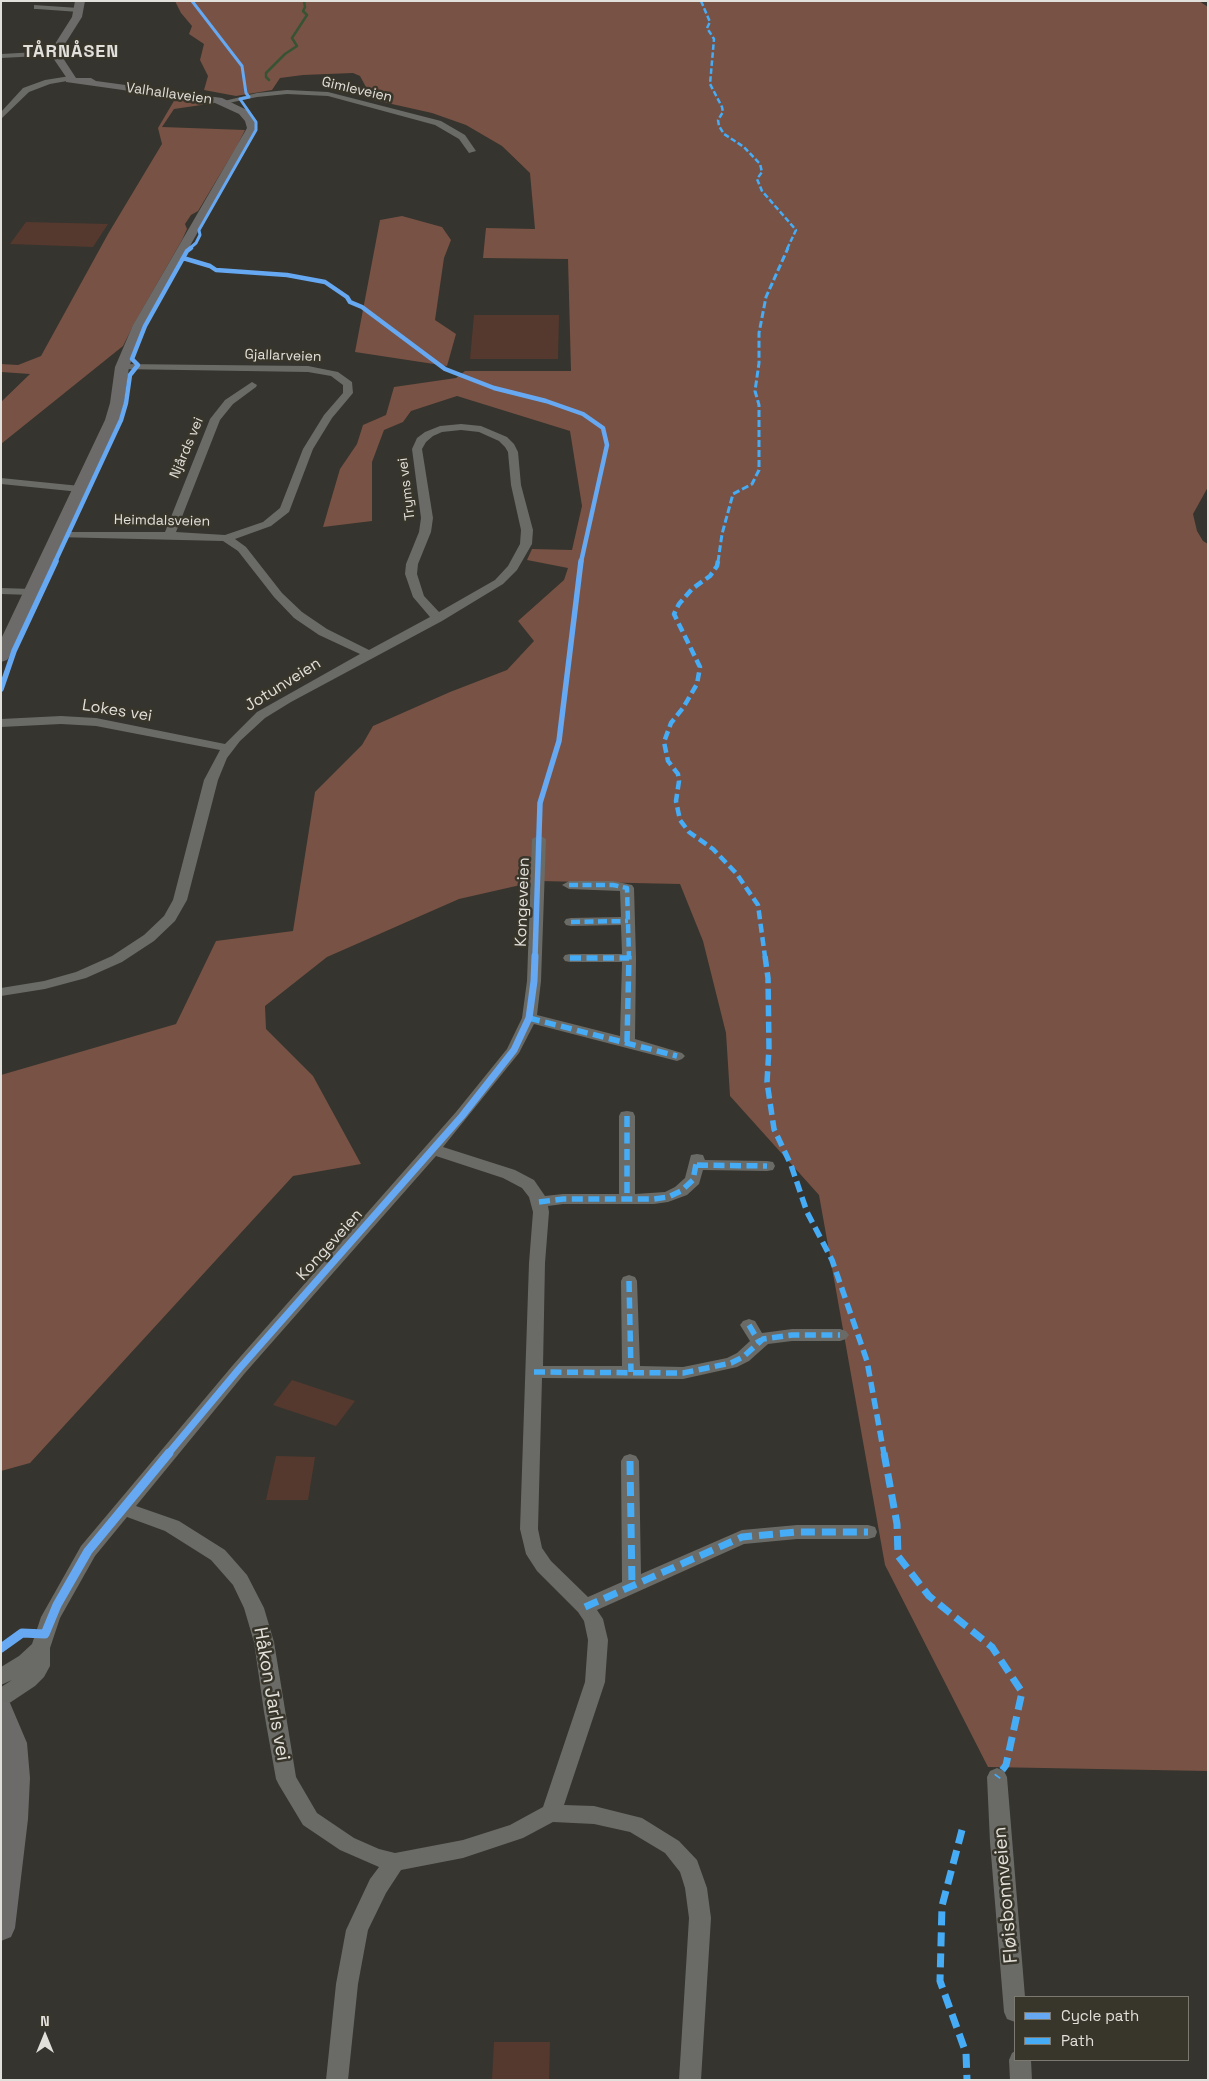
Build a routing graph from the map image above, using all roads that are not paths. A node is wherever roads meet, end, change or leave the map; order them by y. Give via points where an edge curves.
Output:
1 (80, 6) edge
2 (37, 7) dead end
3 (56, 53) junction
4 (1, 56) edge
5 (74, 77) junction
6 (114, 86) junction
7 (224, 102) junction
8 (1, 117) edge
9 (472, 151) dead end
10 (122, 367) junction
11 (252, 385) dead end
12 (481, 429) joint
13 (1, 482) edge
14 (80, 489) junction
15 (59, 535) junction
16 (169, 536) junction
17 (226, 538) junction
18 (1, 591) edge
19 (32, 592) junction
20 (438, 618) junction
21 (369, 654) junction
22 (1, 658) edge
23 (1, 724) edge
24 (227, 748) junction
25 (539, 839) dead end
26 (569, 885) dead end
27 (571, 922) dead end
28 (628, 922) junction
29 (570, 958) dead end
30 (629, 958) junction
31 (1, 992) edge
32 (529, 1018) junction
33 (627, 1042) junction
34 (677, 1056) dead end
35 (627, 1116) dead end
36 (434, 1150) junction
37 (767, 1166) dead end
38 (627, 1199) junction
39 (539, 1202) junction
40 (629, 1281) dead end
41 (749, 1325) dead end
42 (840, 1335) dead end
43 (759, 1342) junction
44 (534, 1372) junction
45 (631, 1372) junction
46 (630, 1460) dead end
47 (124, 1508) junction
48 (868, 1532) dead end
49 (632, 1585) junction
50 (585, 1607) junction
51 (40, 1648) junction
52 (1, 1677) edge
53 (1, 1698) edge
54 (1, 1710) edge
55 (997, 1777) dead end
56 (551, 1813) junction
57 (395, 1862) junction
58 (1, 1928) edge
59 (1014, 2001) edge
60 (1020, 2061) edge
61 (337, 2080) edge
62 (690, 2080) edge
63 (1021, 2080) edge

1 - 2 street
1 - 3 street
3 - 4 street
3 - 5 street via 59,62
5 - 6 street, Valhallaveien
5 - 6 street, Valhallaveien via 95,78
5 - 8 street via 42,84 22,93
6 - 7 street, Valhallaveien
7 - 9 street, Gimleveien via 287,92 328,94 438,123 462,137
7 - 10 street, Valhallaveien via 246,114 251,130 142,320
10 - 14 street, Valhallaveien via 116,408
10 - 17 street, Gjallarveien via 308,369 334,374 348,384 348,393 308,449 285,510 267,524
11 - 16 street, Njårds vei via 229,402 214,421
12 - 20 street, Jotunveien via 503,439 512,449 516,485 526,524 526,544 513,568 499,582
12 - 20 street, Tryms vei via 440,429 421,440 417,450 427,518 411,574 419,597
13 - 14 street
14 - 15 street, Valhallaveien
15 - 16 street, Heimdalsveien
15 - 19 street, Valhallaveien
16 - 17 street, Heimdalsveien
17 - 21 street, Heimdalsveien via 242,549 298,615 328,635
18 - 19 street
19 - 22 street, Valhallaveien
20 - 21 street, Jotunveien
21 - 24 street, Jotunveien via 269,710
23 - 24 street, Lokes vei via 54,720 96,722
24 - 31 street, Jotunveien via 212,780 183,894 166,923 135,948 93,970 45,985
25 - 32 street, Kongeveien via 534,982
26 - 28 street via 627,888
27 - 28 street
28 - 30 street
29 - 30 street
30 - 33 street
32 - 33 street
32 - 36 street, Kongeveien via 514,1050
33 - 34 street
35 - 38 street
36 - 39 street via 509,1174 528,1184
36 - 47 street, Kongeveien via 239,1369
37 - 38 street via 697,1162 693,1180 675,1195 660,1199
38 - 39 street
39 - 44 street
40 - 45 street
41 - 43 street
42 - 43 street via 792,1335
43 - 45 street via 737,1360 716,1368 683,1373
44 - 45 street
44 - 50 street via 531,1542 544,1566
46 - 49 street
47 - 51 street, Kongeveien via 88,1551 57,1605
47 - 57 street, Håkon Jarls vei via 172,1526 218,1555 240,1580 254,1608 264,1642 286,1779 310,1819 347,1844
48 - 49 street via 797,1532 742,1537
49 - 50 street
50 - 56 street via 593,1619 598,1640 595,1682
51 - 52 street, Kongeveien via 26,1662
51 - 53 street, Kongeveien via 40,1666 34,1675
54 - 58 street via 13,1743 16,1778
55 - 59 street, Fløisbonnveien
56 - 57 street via 516,1832 463,1849
56 - 62 street via 594,1815 635,1824 672,1846 688,1867 696,1888 700,1918
57 - 61 street via 378,1886 357,1930 346,1984
60 - 63 street

